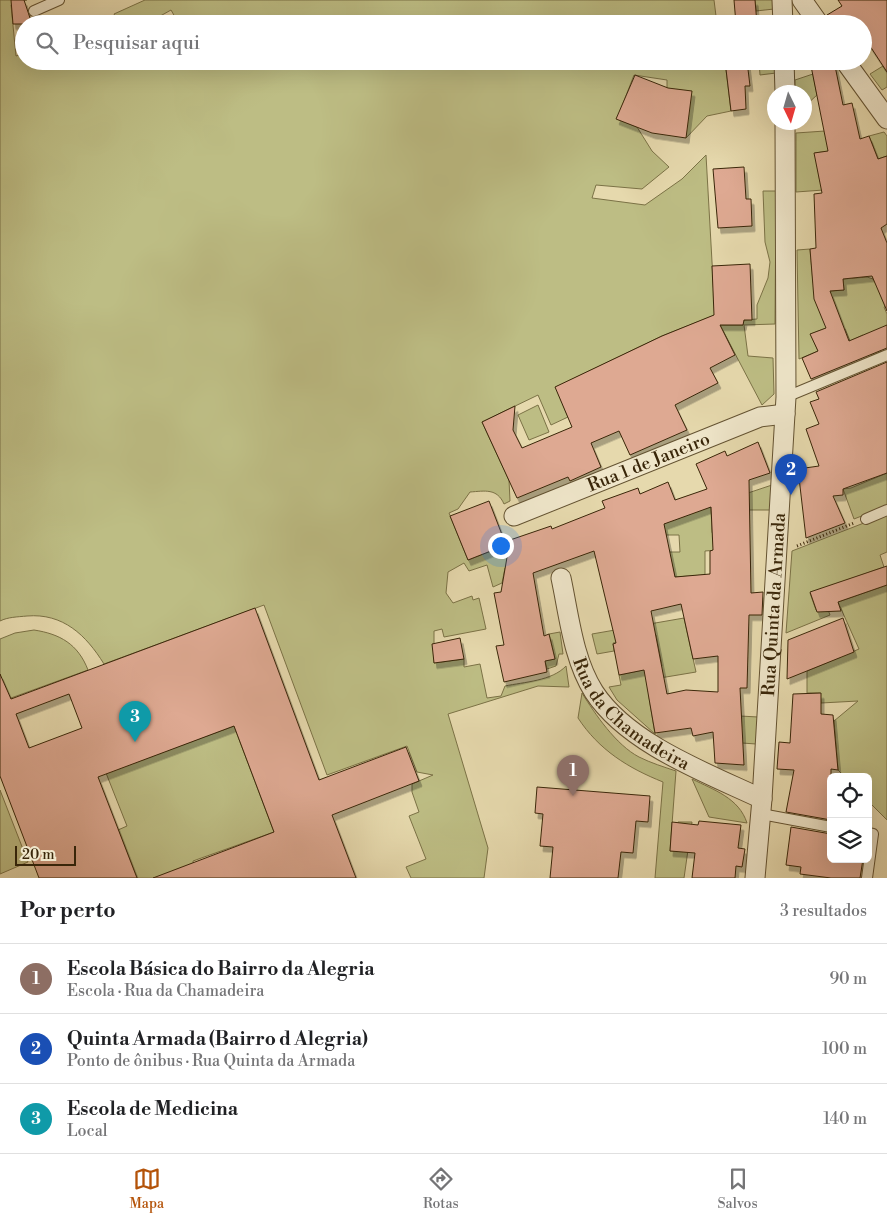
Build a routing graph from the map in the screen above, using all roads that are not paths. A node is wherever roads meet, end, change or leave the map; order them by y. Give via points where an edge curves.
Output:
1 (59, 0) edge
2 (782, 0) edge
3 (802, 0) edge
4 (34, 11) dead end
5 (783, 15) edge
6 (813, 15) edge
7 (784, 70) edge
8 (852, 70) edge
9 (785, 85) edge
10 (887, 119) edge
11 (785, 130) edge
12 (887, 356) edge
13 (786, 406) junction
14 (887, 510) edge
15 (514, 516) dead end
16 (866, 519) road end
17 (561, 578) dead end
18 (762, 807) junction
19 (827, 826) edge
20 (869, 863) edge
21 (755, 878) edge
22 (867, 878) edge

1 - 4 lane
2 - 5 street
3 - 6 street
7 - 9 street
8 - 10 street
11 - 13 street, Rua Quinta da Armada
12 - 13 lane
13 - 15 street, Rua 1 de Janeiro
13 - 18 street, Rua Quinta da Armada
14 - 16 lane
17 - 18 street, Rua da Chamadeira via 578,658 593,691 612,715 652,744
18 - 19 lane
18 - 21 street, Rua Quinta da Armada
20 - 22 lane

